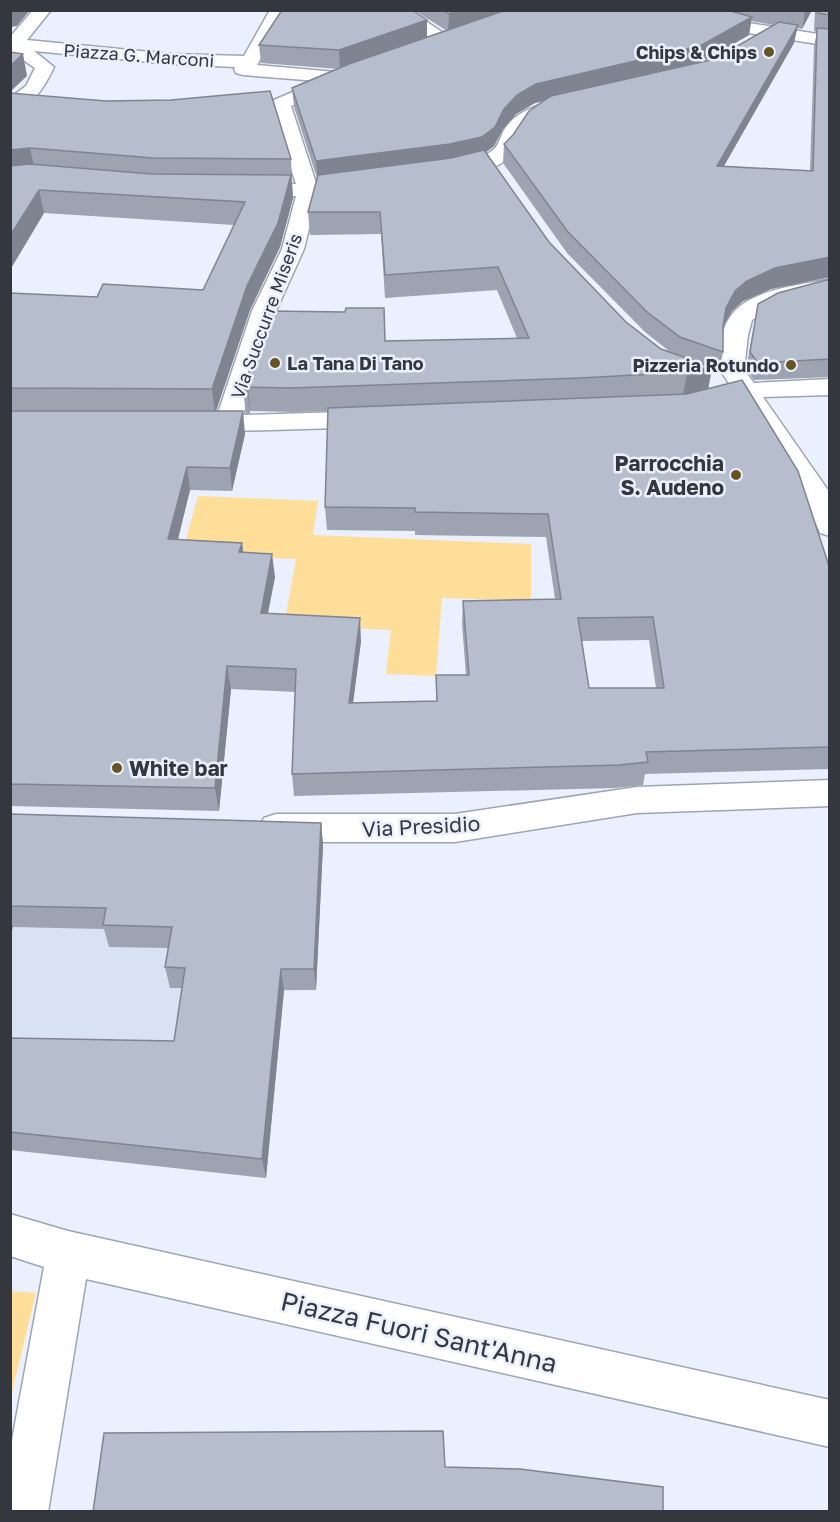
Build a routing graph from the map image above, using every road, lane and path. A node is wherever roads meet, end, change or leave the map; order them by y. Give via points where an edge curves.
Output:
1 (43, 10) edge
2 (279, 10) edge
3 (396, 10) edge
4 (682, 10) edge
5 (793, 17) dead end
6 (776, 33) junction
7 (830, 41) edge
8 (12, 44) edge
9 (750, 47) edge
10 (421, 49) edge
11 (246, 66) junction
12 (574, 102) edge
13 (281, 104) junction
14 (260, 106) edge
15 (41, 111) edge
16 (489, 162) junction
17 (430, 175) edge
18 (502, 181) edge
19 (379, 182) edge
20 (233, 190) edge
21 (308, 190) junction
22 (830, 286) edge
23 (702, 378) edge
24 (830, 387) edge
25 (744, 392) junction
26 (683, 406) edge
27 (391, 418) edge
28 (170, 424) edge
29 (227, 424) junction
30 (824, 498) edge
31 (830, 527) edge
32 (830, 793) edge
33 (249, 827) edge
34 (10, 1236) edge
35 (68, 1253) junction
36 (830, 1424) edge
37 (24, 1512) edge

1 - 8 street
2 - 11 street
3 - 10 street via 450,38
4 - 6 street
5 - 6 street
6 - 7 street
6 - 9 street
8 - 11 street, Piazza G. Marconi
8 - 15 street via 45,67 34,89 10,107
11 - 13 street
11 - 13 street, Piazza G. Marconi via 347,75
12 - 16 street via 543,109 525,119 504,151
13 - 14 street
13 - 21 street
16 - 17 street
16 - 18 street
19 - 21 street
20 - 21 street
21 - 29 street, Via Succurre Miseris via 293,249 264,311
22 - 25 street via 767,301 747,310 738,322 732,370
23 - 25 street
24 - 25 street
25 - 26 street
25 - 30 street
27 - 29 street
28 - 29 street
30 - 31 street
32 - 33 street, Via Presidio via 637,800 455,828
34 - 35 street, Piazza Fuori Sant'Anna
35 - 36 street, Piazza Fuori Sant'Anna
35 - 37 street

